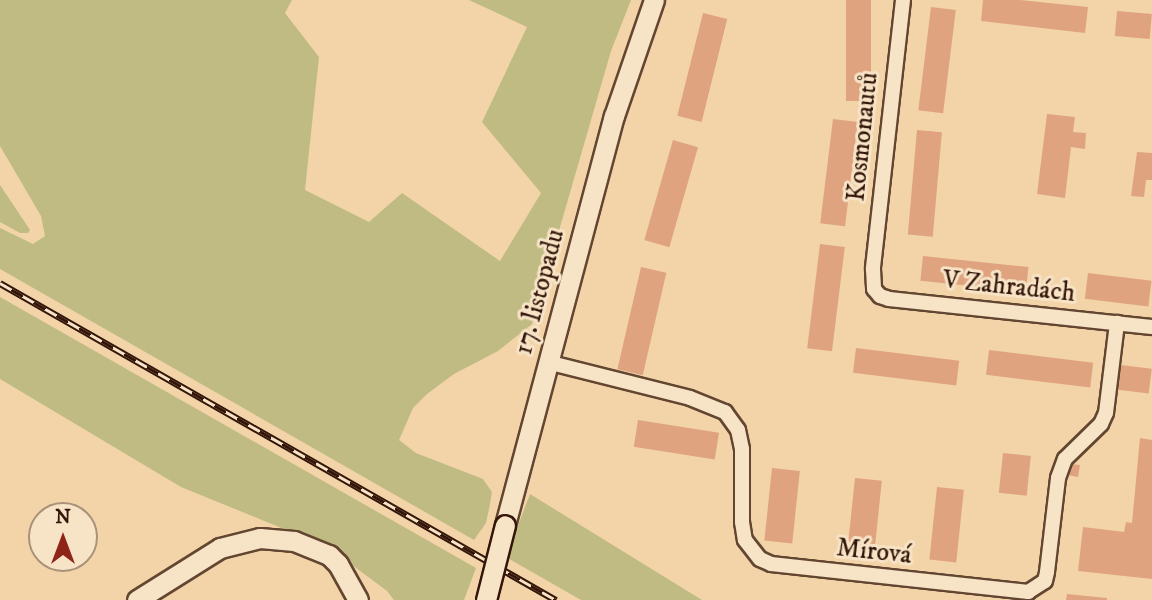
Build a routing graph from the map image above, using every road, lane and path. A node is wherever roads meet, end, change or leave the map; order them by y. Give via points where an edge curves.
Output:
1 (654, 0) edge
2 (903, 0) edge
3 (872, 280) joint
4 (1116, 323) junction
5 (1152, 327) edge
6 (547, 362) junction
7 (138, 600) edge
8 (359, 600) edge
9 (485, 600) edge

1 - 6 street, 17. listopadu via 614,116
2 - 3 street, Kosmonautů
3 - 4 street, V Zahradách via 880,296 889,299
4 - 5 street, V Zahradách
4 - 6 street, Mírová via 1106,413 1101,424 1065,459 1058,478 1048,572 1045,581 1028,592 771,564 760,559 745,540 742,449 738,430 725,412 690,398
6 - 9 street, 17. listopadu, bridge
7 - 8 street via 220,548 260,538 294,541 328,555

